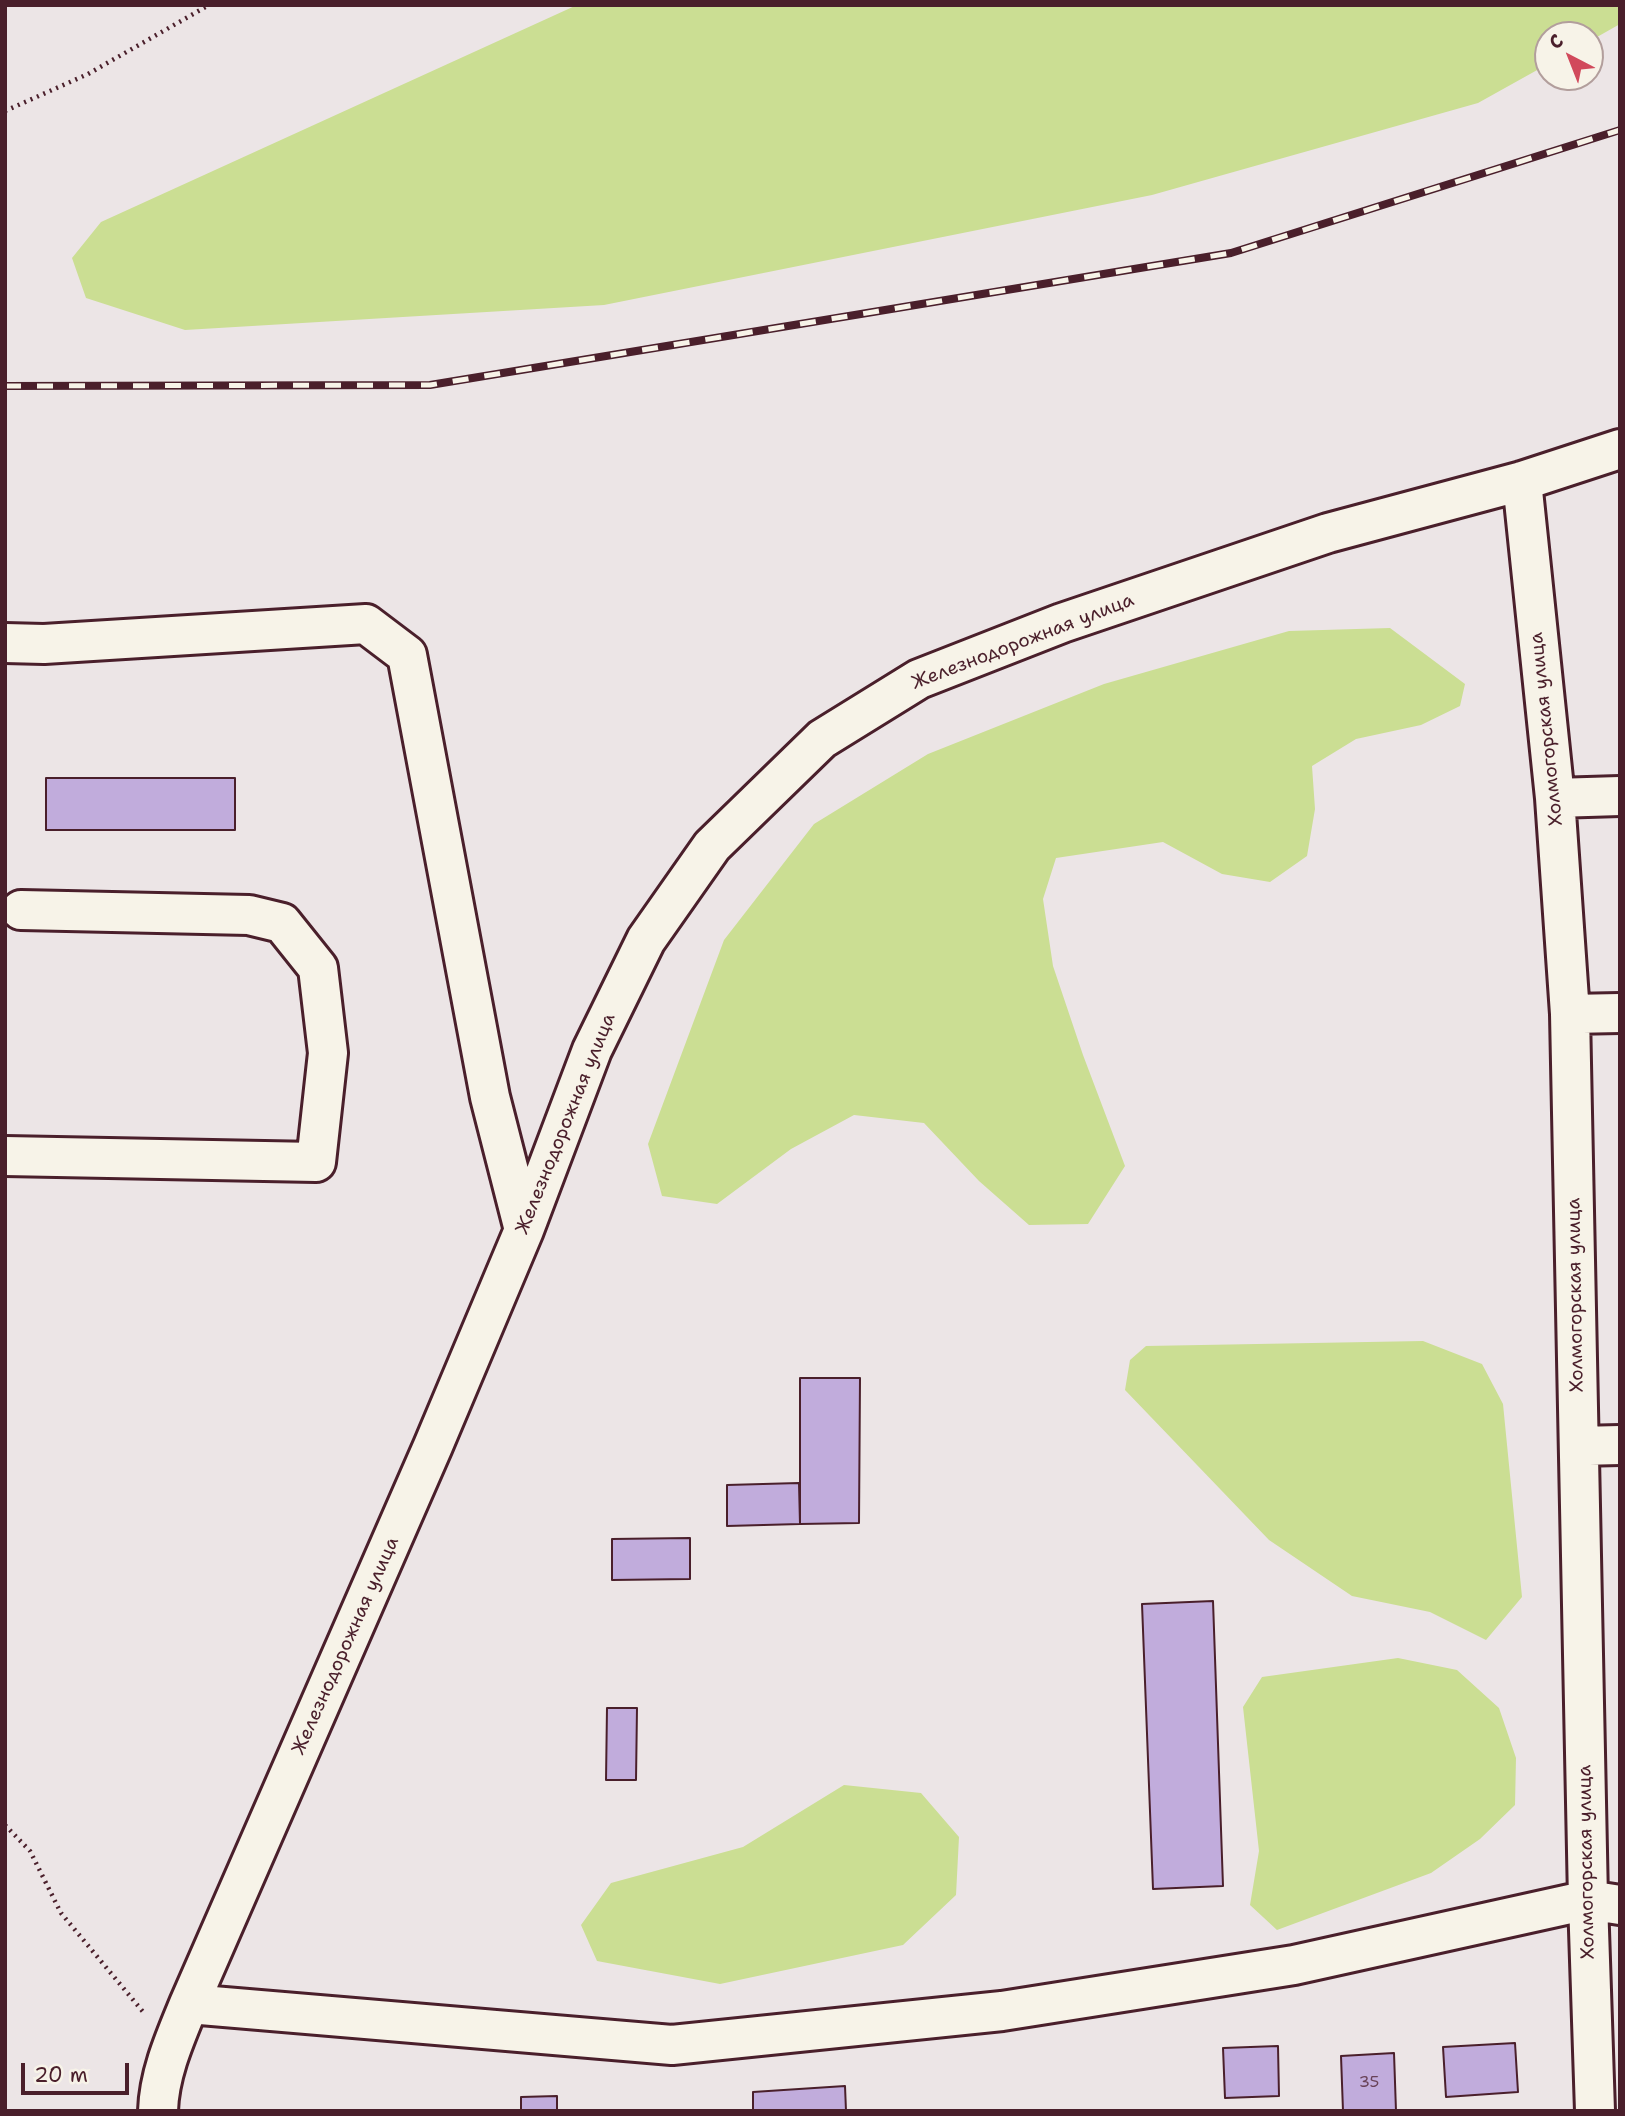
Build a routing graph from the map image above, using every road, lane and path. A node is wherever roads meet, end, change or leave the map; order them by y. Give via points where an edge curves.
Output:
1 (209, 5) edge
2 (5, 111) edge
3 (1620, 449) edge
4 (1522, 481) junction
5 (5, 643) edge
6 (1620, 796) edge
7 (1555, 798) junction
8 (21, 910) dead end
9 (1620, 1013) edge
10 (1570, 1014) junction
11 (5, 1156) edge
12 (524, 1230) junction
13 (1620, 1445) edge
14 (1579, 1446) junction
15 (5, 1825) edge
16 (1604, 1903) edge
17 (189, 2004) junction
18 (172, 2046) junction
19 (158, 2111) edge
20 (1595, 2111) edge

1 - 2 path via 88,74
3 - 4 street, Железнодорожная улица
4 - 7 street, Холмогорская улица
4 - 12 street, Железнодорожная улица via 1328,533 1062,622 919,679 822,738 712,846 646,940 592,1050
5 - 12 street via 366,624 407,656 490,1097
6 - 7 street
7 - 10 street, Холмогорская улица
8 - 11 street via 249,915 282,923 318,968 328,1054 316,1163
9 - 10 street
10 - 14 street, Холмогорская улица
12 - 17 street, Железнодорожная улица
13 - 14 street
14 - 16 street, Холмогорская улица
15 - 18 path via 30,1851 61,1913
16 - 17 street via 1307,1962 1002,2011 672,2045
16 - 20 street, Холмогорская улица
17 - 18 street, Железнодорожная улица
18 - 19 street, Железнодорожная улица

